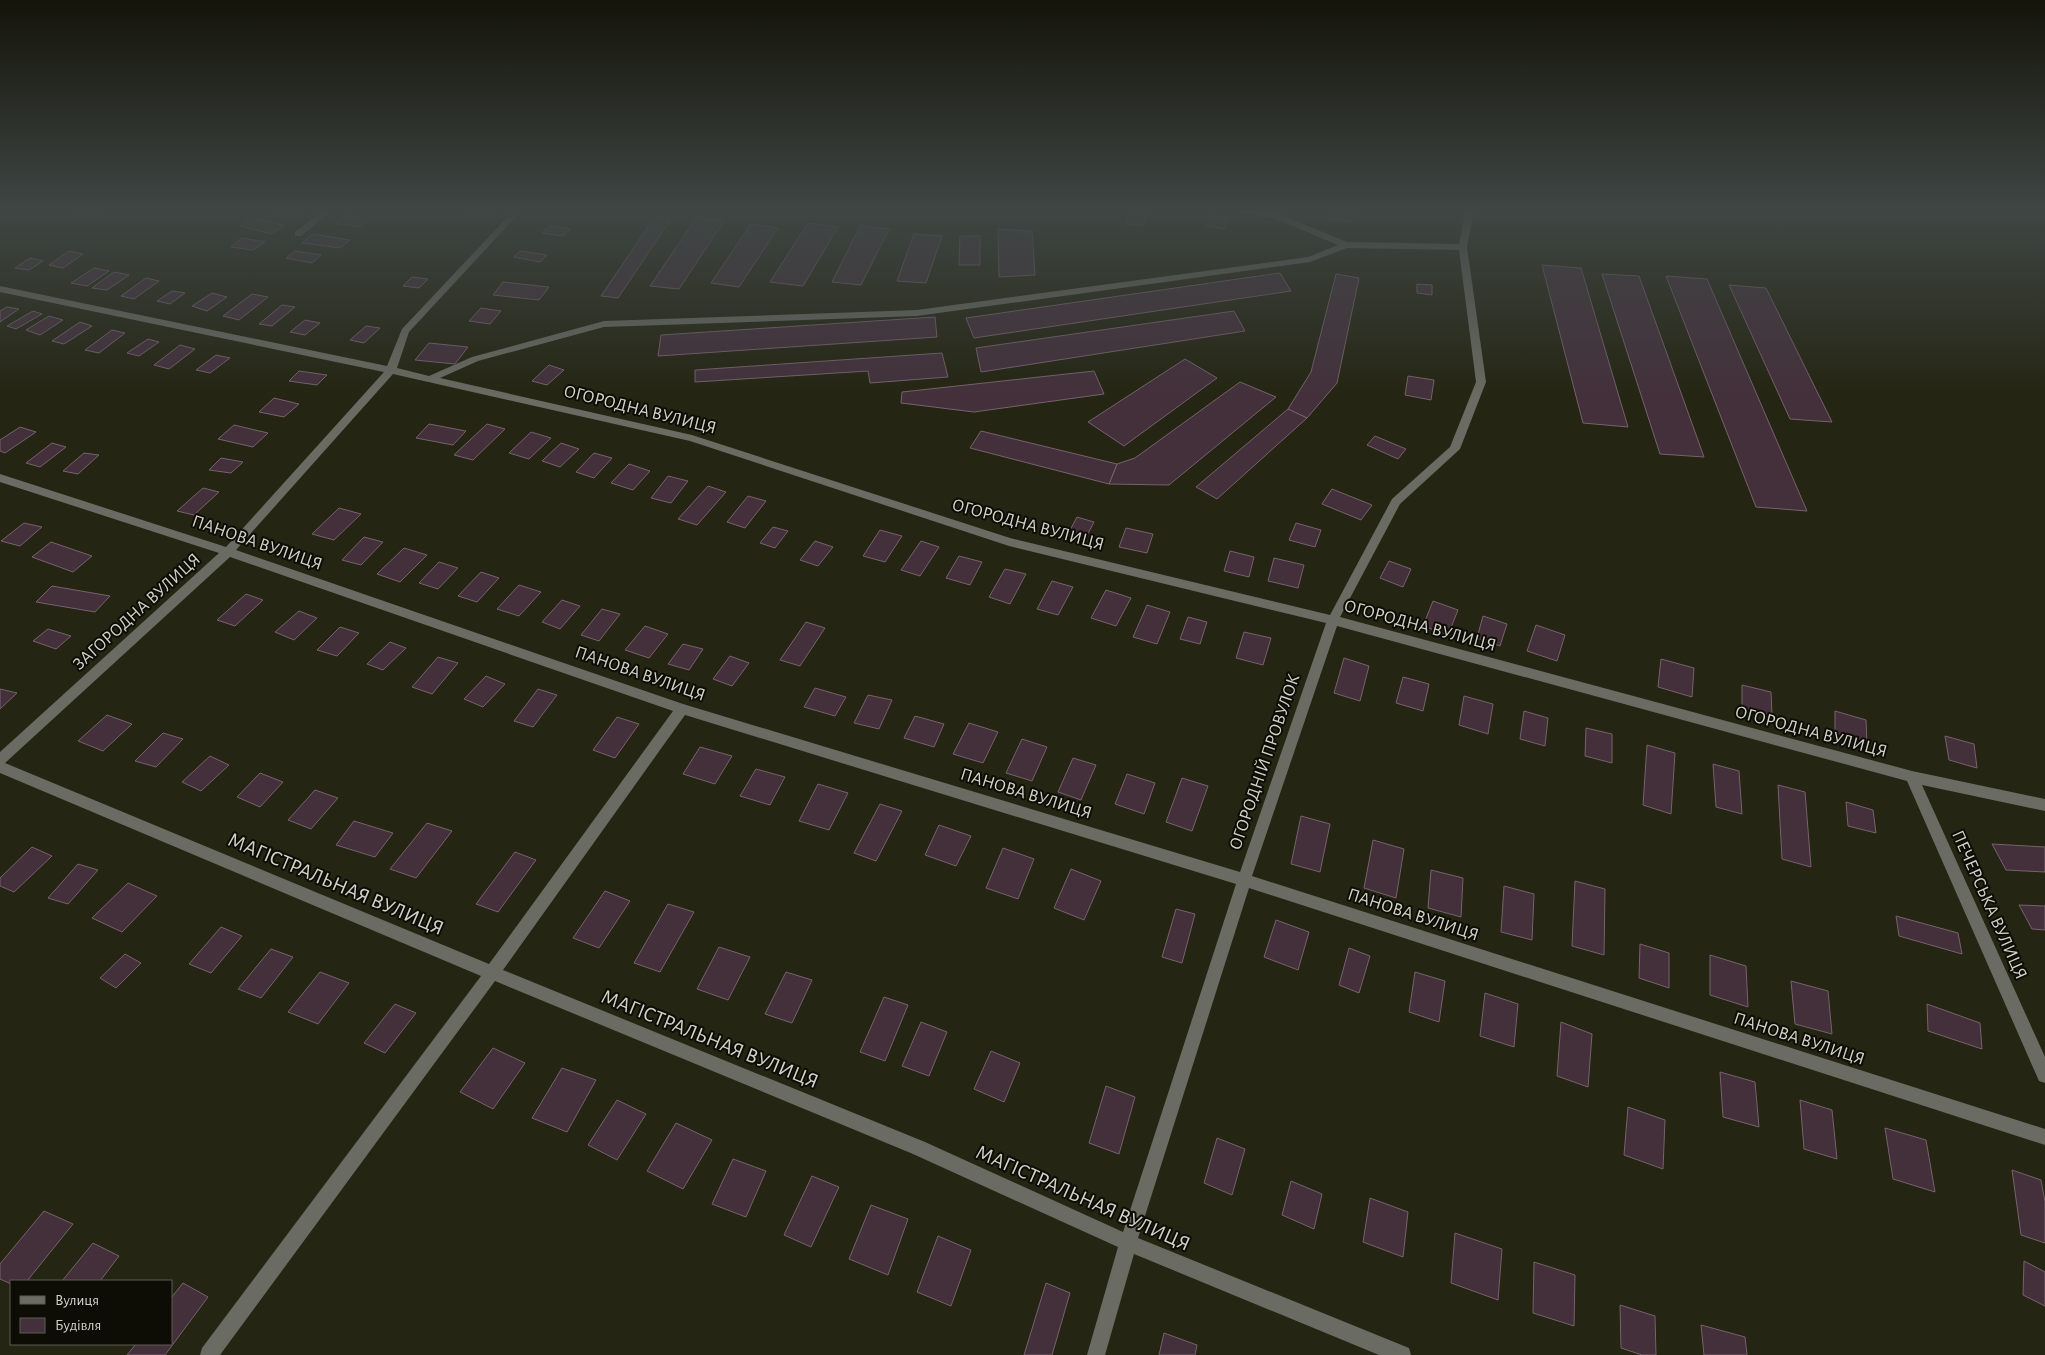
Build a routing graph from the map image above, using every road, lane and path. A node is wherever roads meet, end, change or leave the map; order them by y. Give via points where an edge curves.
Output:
1 (459, 272) edge
2 (1214, 272) edge
3 (1466, 272) edge
4 (0, 289) edge
5 (391, 370) junction
6 (430, 379) junction
7 (0, 478) edge
8 (228, 552) junction
9 (1334, 620) junction
10 (682, 709) junction
11 (0, 760) edge
12 (0, 767) edge
13 (1912, 777) junction
14 (2045, 805) edge
15 (1244, 880) junction
16 (492, 973) junction
17 (2045, 1075) edge
18 (2045, 1137) edge
19 (1128, 1243) junction
20 (209, 1355) edge
21 (1096, 1355) edge
22 (1402, 1355) edge

1 - 5 street via 405,330
2 - 6 street via 917,313 604,324 475,359
3 - 9 street, ОГОРОДНІЙ ПРОВУЛОК via 1481,382 1455,449 1396,502
4 - 5 street, ОГОРОДНА ВУЛИЦЯ
5 - 6 street, ОГОРОДНА ВУЛИЦЯ
5 - 8 street, ЗАГОРОДНА ВУЛИЦЯ
6 - 9 street, ОГОРОДНА ВУЛИЦЯ via 692,438 1009,542
7 - 8 street, ПАНОВА ВУЛИЦЯ
8 - 10 street, ПАНОВА ВУЛИЦЯ
8 - 11 street, ЗАГОРОДНА ВУЛИЦЯ
9 - 13 street, ОГОРОДНА ВУЛИЦЯ
9 - 15 street, ОГОРОДНІЙ ПРОВУЛОК
10 - 15 street, ПАНОВА ВУЛИЦЯ
10 - 16 street
12 - 16 street, МАГІСТРАЛЬНАЯ ВУЛИЦЯ
13 - 14 street, ОГОРОДНА ВУЛИЦЯ
13 - 17 street, ПЕЧЕРСЬКА ВУЛИЦЯ
15 - 18 street, ПАНОВА ВУЛИЦЯ
15 - 19 street, ОГОРОДНІЙ ПРОВУЛОК
16 - 19 street, МАГІСТРАЛЬНАЯ ВУЛИЦЯ via 919,1148
16 - 20 street
19 - 21 street, ОГОРОДНІЙ ПРОВУЛОК
19 - 22 street, МАГІСТРАЛЬНАЯ ВУЛИЦЯ

